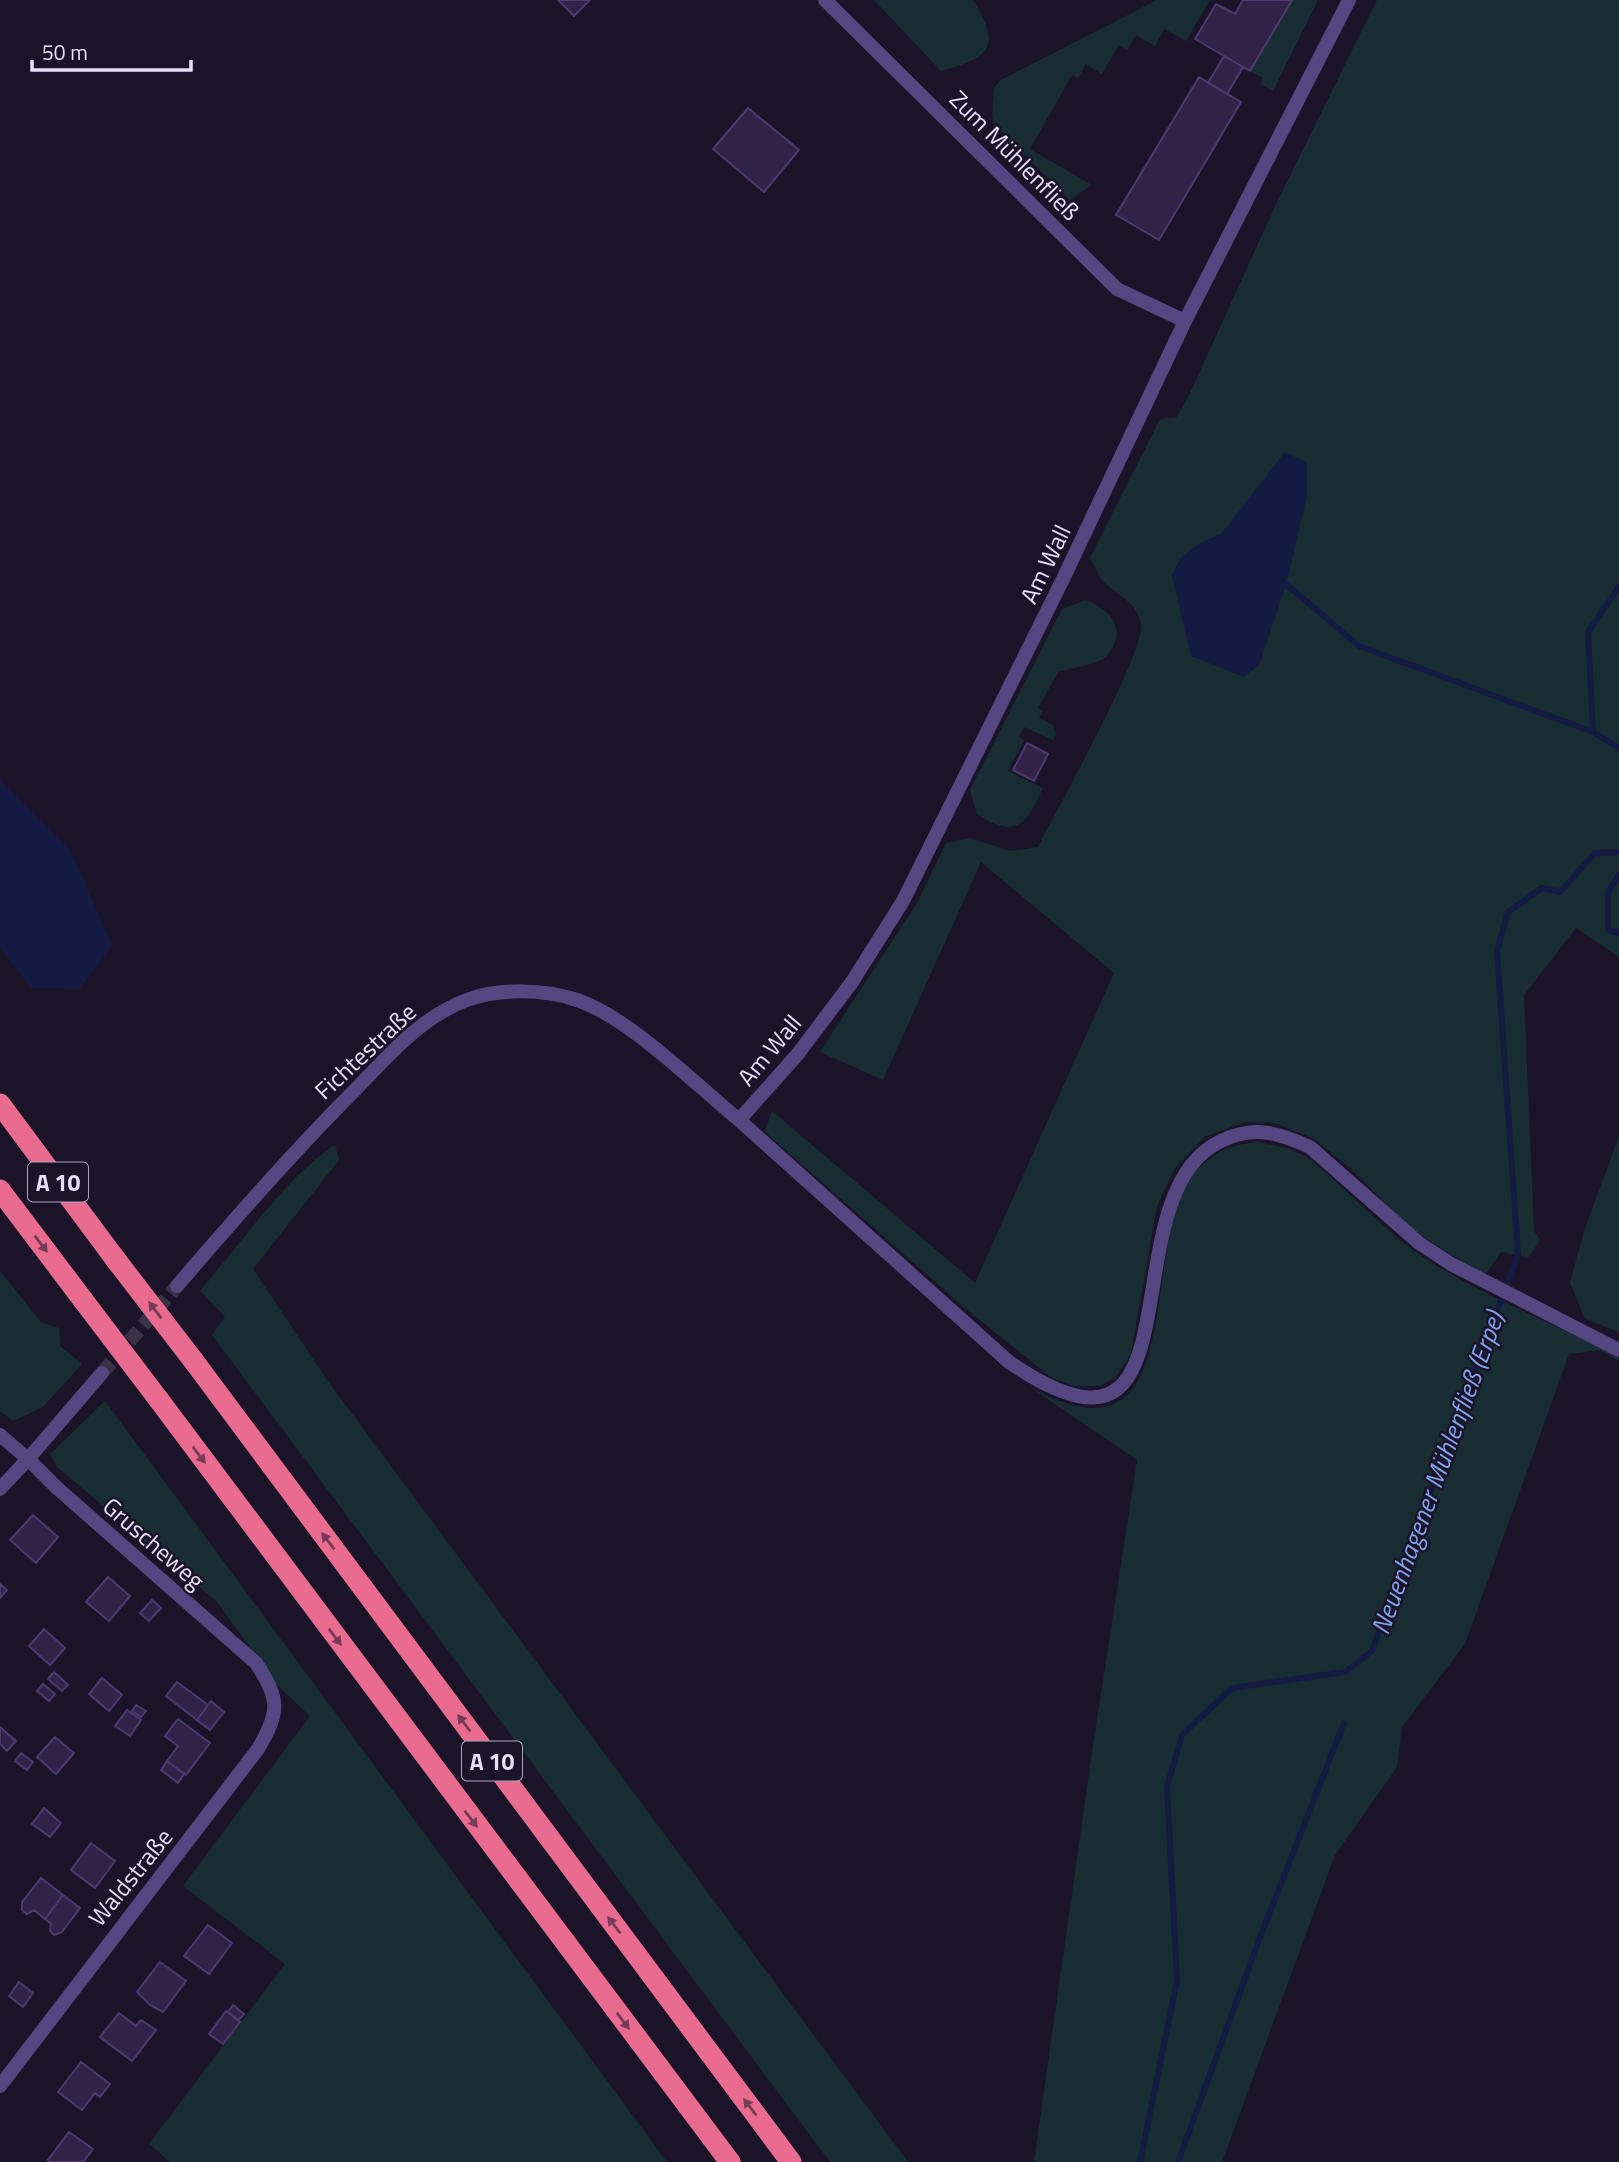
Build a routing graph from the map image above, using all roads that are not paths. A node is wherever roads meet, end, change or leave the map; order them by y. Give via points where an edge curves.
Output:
1 (825, 0) edge
2 (1349, 0) edge
3 (1185, 321) junction
4 (0, 1104) edge
5 (738, 1120) junction
6 (0, 1189) edge
7 (177, 1286) tunnel mouth
8 (1619, 1350) edge
9 (102, 1373) tunnel mouth
10 (0, 1435) edge
11 (29, 1459) junction
12 (0, 1489) edge
13 (273, 1689) joint
14 (0, 2086) edge
15 (730, 2162) edge
16 (791, 2162) edge

1 - 3 street, Zum Mühlenfließ via 1117,289
2 - 3 street, Am Wall
3 - 5 street, Am Wall via 903,901 852,982 797,1055
16 -> 4 highway, A 10, bridge
5 - 7 street, Fichtestraße via 631,1031 578,1000 524,992 467,1000 404,1040 283,1162
5 - 8 street, Fichtestraße via 1009,1362 1040,1383 1077,1398 1115,1392 1126,1382 1140,1357 1159,1240 1173,1197 1188,1167 1209,1147 1238,1132 1264,1132 1310,1147 1419,1243
6 -> 15 highway, A 10, bridge
9 - 11 street
10 - 11 street, Gruscheweg
11 - 12 street
11 - 13 street, Gruscheweg via 56,1488 256,1663
13 - 14 street, Waldstraße via 275,1711 258,1749

